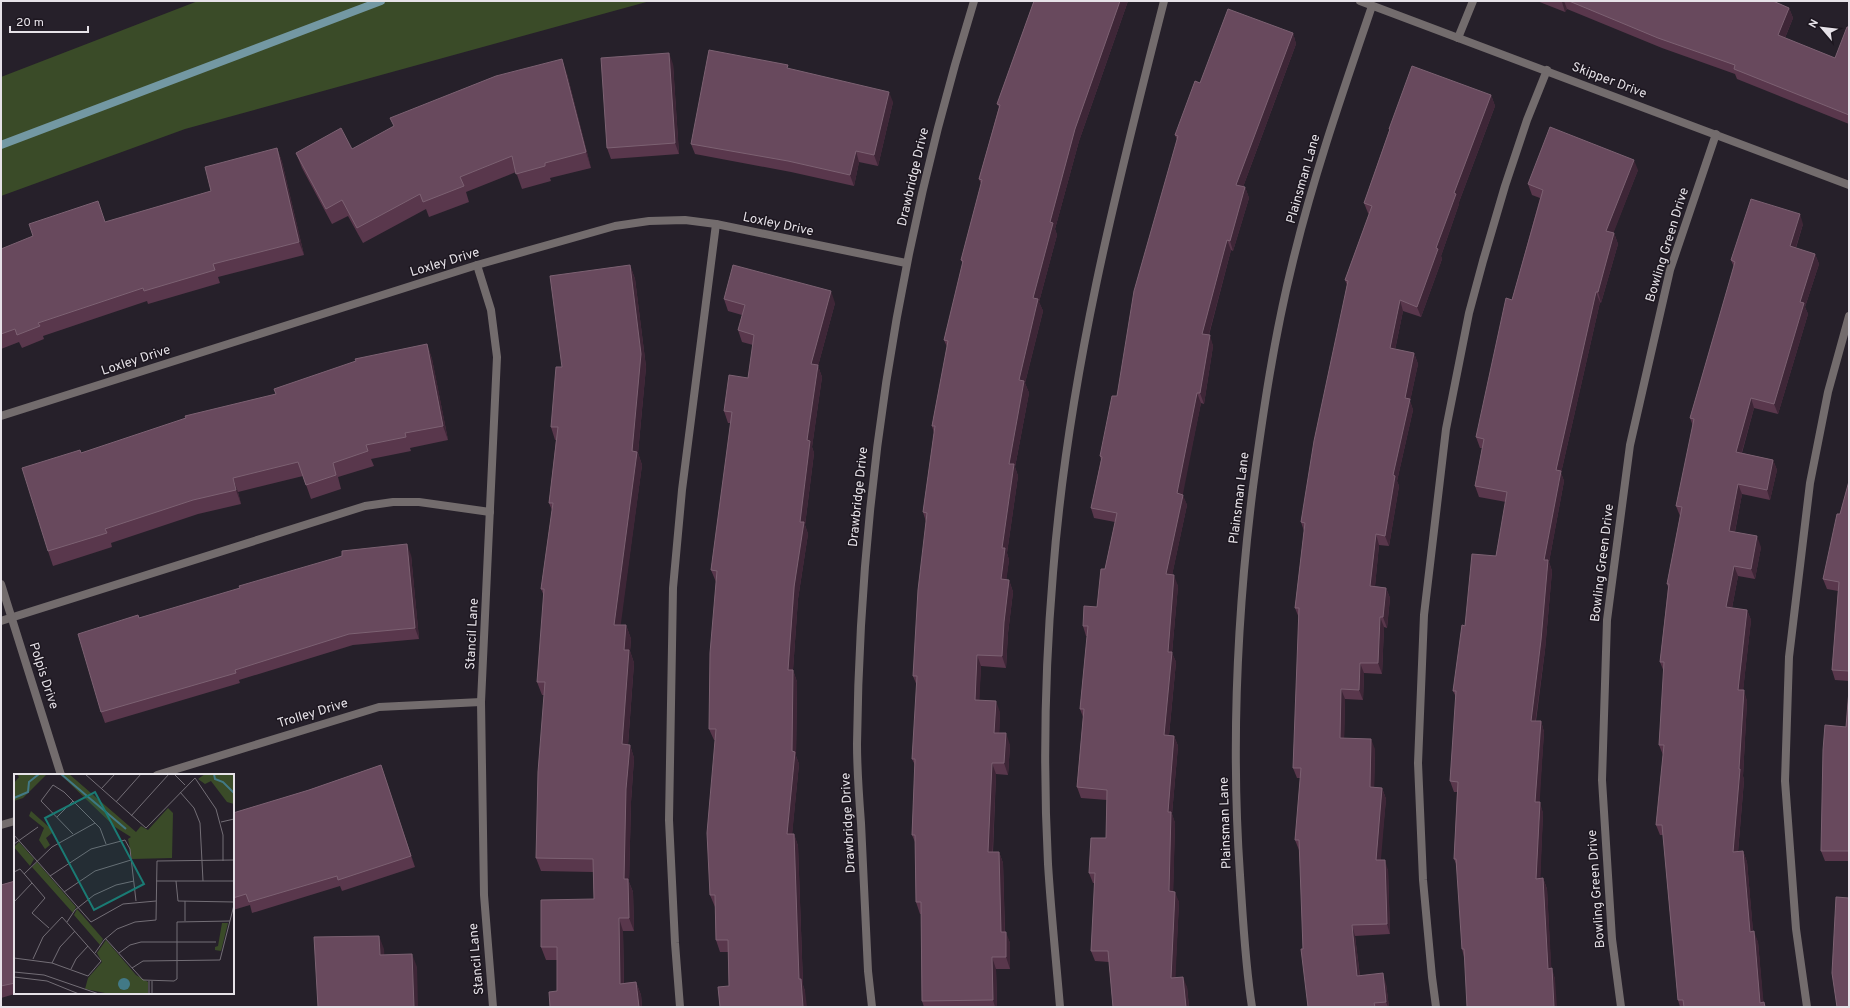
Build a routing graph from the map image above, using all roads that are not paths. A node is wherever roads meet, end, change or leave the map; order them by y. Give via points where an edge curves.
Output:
1 (974, 1) edge
2 (1164, 1) edge
3 (1360, 1) edge
4 (1473, 1) edge
5 (1372, 6) junction
6 (1458, 38) junction
7 (1547, 70) junction
8 (1716, 134) junction
9 (1849, 185) edge
10 (716, 224) junction
11 (906, 263) junction
12 (477, 265) junction
13 (1849, 316) edge
14 (1, 416) edge
15 (490, 512) junction
16 (1, 584) edge
17 (12, 618) junction
18 (1, 621) edge
19 (481, 702) junction
20 (61, 774) edge
21 (160, 774) edge
22 (14, 821) edge
23 (1, 825) edge
24 (493, 1007) edge
25 (680, 1007) edge
26 (872, 1007) edge
27 (1060, 1007) edge
28 (1252, 1007) edge
29 (1436, 1007) edge
30 (1621, 1007) edge
31 (1807, 1007) edge

1 - 11 street, Drawbridge Drive via 935,136
2 - 27 street via 1084,341 1062,481 1053,572 1046,774 1048,865
3 - 5 street, Skipper Drive
4 - 6 street
5 - 6 street, Skipper Drive
5 - 28 street, Plainsman Lane via 1324,147 1292,265 1264,401 1247,541 1237,669 1235,810 1246,972
6 - 7 street, Skipper Drive
7 - 8 street, Skipper Drive
7 - 29 street via 1527,120 1483,261 1446,429 1424,615 1418,763 1423,880
8 - 9 street, Skipper Drive
8 - 30 street, Bowling Green Drive via 1670,270 1632,437 1607,620 1602,780 1612,939
10 - 11 street, Loxley Drive
10 - 12 street, Loxley Drive via 685,220 649,221 615,226
10 - 25 street via 682,490 673,588 669,820
11 - 26 street, Drawbridge Drive via 888,362 865,553 857,746
12 - 14 street, Loxley Drive
12 - 15 street, Stancil Lane via 491,310 498,357
13 - 31 street via 1828,392 1810,483 1789,657 1785,781 1796,929
15 - 17 street via 419,502 365,506
15 - 19 street, Stancil Lane
16 - 17 street, Polpis Drive
17 - 18 street
17 - 20 street, Polpis Drive
19 - 21 street, Trolley Drive via 379,707
19 - 24 street, Stancil Lane via 484,895
22 - 23 street

